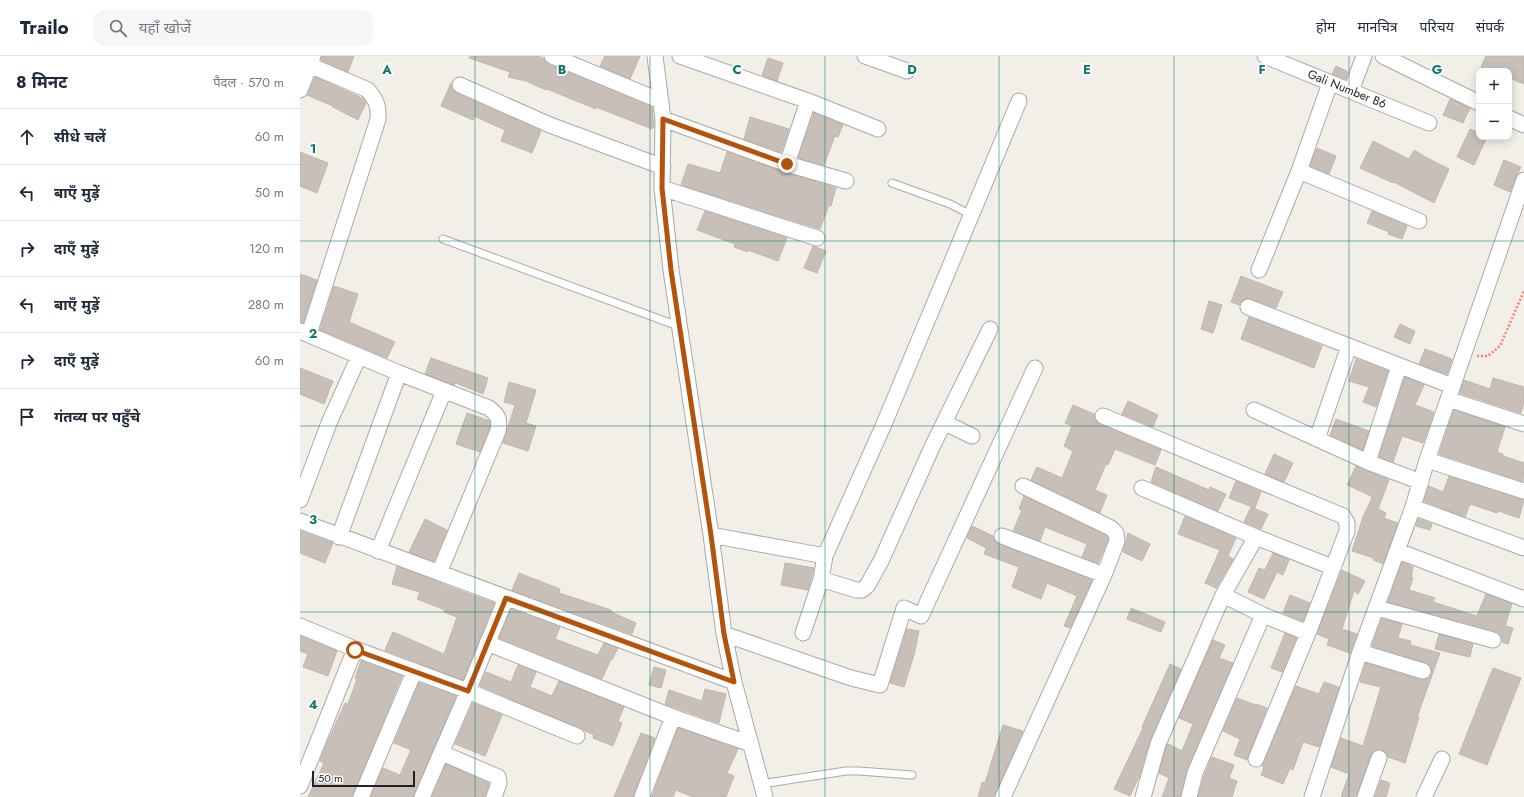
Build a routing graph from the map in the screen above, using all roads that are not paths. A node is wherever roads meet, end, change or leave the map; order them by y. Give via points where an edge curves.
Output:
1 (552, 56) edge
2 (655, 56) edge
3 (680, 56) edge
4 (865, 56) edge
5 (1364, 56) edge
6 (1383, 56) edge
7 (1272, 57) edge
8 (308, 61) edge
9 (907, 71) dead end
10 (1330, 82) junction
11 (460, 85) dead end
12 (300, 90) edge
13 (1351, 91) junction
14 (661, 101) junction
15 (808, 101) junction
16 (1019, 102) dead end
17 (1476, 102) edge
18 (663, 119) junction
19 (1512, 119) edge
20 (1429, 123) dead end
21 (1524, 125) edge
22 (878, 129) dead end
23 (787, 164) junction
24 (662, 167) junction
25 (1299, 171) junction
26 (1524, 180) edge
27 (846, 181) dead end
28 (892, 183) dead end
29 (662, 188) junction
30 (971, 215) junction
31 (1419, 221) dead end
32 (817, 238) dead end
33 (443, 239) dead end
34 (1259, 270) dead end
35 (1248, 307) dead end
36 (678, 326) junction
37 (990, 329) dead end
38 (305, 332) edge
39 (1349, 346) junction
40 (359, 356) junction
41 (1399, 366) junction
42 (1035, 368) dead end
43 (400, 373) junction
44 (444, 391) junction
45 (1450, 393) junction
46 (1254, 410) dead end
47 (1103, 416) dead end
48 (945, 422) junction
49 (1524, 424) edge
50 (972, 436) dead end
51 (1317, 439) junction
52 (1427, 460) junction
53 (1368, 462) junction
54 (1421, 482) junction
55 (1023, 486) dead end
56 (1142, 488) dead end
57 (1524, 490) edge
58 (300, 500) edge
59 (1413, 507) junction
60 (300, 521) edge
61 (711, 535) junction
62 (1002, 536) dead end
63 (339, 537) junction
64 (1256, 537) junction
65 (1524, 548) edge
66 (378, 551) junction
67 (1398, 551) junction
68 (825, 556) junction
69 (1332, 567) junction
70 (439, 572) junction
71 (1104, 575) junction
72 (821, 579) junction
73 (1223, 595) junction
74 (506, 598) junction
75 (1524, 599) edge
76 (1377, 608) junction
77 (1263, 614) junction
78 (300, 626) edge
79 (1308, 633) junction
80 (724, 634) junction
81 (802, 634) dead end
82 (1493, 640) dead end
83 (487, 643) junction
84 (355, 650) junction
85 (1360, 652) junction
86 (1423, 671) dead end
87 (414, 672) junction
88 (734, 682) junction
89 (468, 691) junction
90 (673, 717) junction
91 (577, 736) dead end
92 (751, 744) junction
93 (442, 753) junction
94 (1380, 758) dead end
95 (1256, 759) dead end
96 (1442, 759) dead end
97 (912, 775) dead end
98 (300, 786) edge
99 (763, 790) edge
100 (361, 797) edge
101 (422, 797) edge
102 (494, 797) edge
103 (642, 797) edge
104 (1003, 797) edge
105 (1143, 797) edge
106 (1189, 797) edge
107 (1312, 797) edge
108 (1365, 797) edge
109 (1424, 797) edge

1 - 14 street
2 - 14 street
3 - 15 street
4 - 9 street
5 - 13 street
6 - 17 street
7 - 10 street, Gali Number B6
8 - 12 street
8 - 38 street via 368,90 376,99 378,119
10 - 13 street, Gali Number B6
10 - 25 street
11 - 24 street via 550,125
13 - 20 street, Gali Number B6
14 - 18 street
15 - 22 street
15 - 23 street
16 - 30 street
18 - 23 street
18 - 24 street
19 - 21 street
23 - 27 street
24 - 29 street
25 - 31 street
25 - 34 street
26 - 45 street
28 - 30 lane via 950,204
29 - 32 street
29 - 36 street
30 - 68 street via 884,424
33 - 36 lane
35 - 39 street
36 - 61 street
37 - 48 street
38 - 40 street
39 - 41 street
39 - 51 street
40 - 43 street
40 - 58 street via 329,423
41 - 45 street
41 - 53 street
42 - 80 street via 921,616 904,608 880,685 851,678
43 - 44 street
43 - 63 street
44 - 66 street
44 - 70 street via 489,408 496,413 500,421
45 - 49 street
45 - 52 street
46 - 51 street
47 - 69 street via 1342,516 1347,523 1347,531
48 - 50 street
48 - 72 street via 867,586 862,590 856,590
51 - 53 street
52 - 54 street
52 - 57 street
53 - 54 street
54 - 59 street
55 - 71 street via 1111,528 1116,533 1117,541
56 - 64 street
59 - 65 street
59 - 67 street
60 - 63 street
61 - 68 street
61 - 80 street
62 - 71 street
63 - 66 street
64 - 69 street
64 - 73 street
66 - 70 street
67 - 75 street
67 - 76 street
68 - 72 street
69 - 79 street
70 - 74 street
71 - 104 street
72 - 81 street
73 - 77 street
73 - 105 street via 1158,744
74 - 83 street
74 - 88 street
76 - 82 street
76 - 85 street
77 - 79 street
77 - 106 street via 1195,773
78 - 84 street
79 - 95 street
80 - 88 street
83 - 89 street
83 - 90 street
84 - 87 street
84 - 98 street
85 - 86 street
85 - 107 street
87 - 89 street
87 - 100 street
88 - 92 street
89 - 91 street
89 - 93 street
90 - 92 street
90 - 103 street
92 - 99 street
93 - 101 street
93 - 102 street via 498,777 499,783
94 - 108 street
96 - 109 street
97 - 99 lane via 846,771

